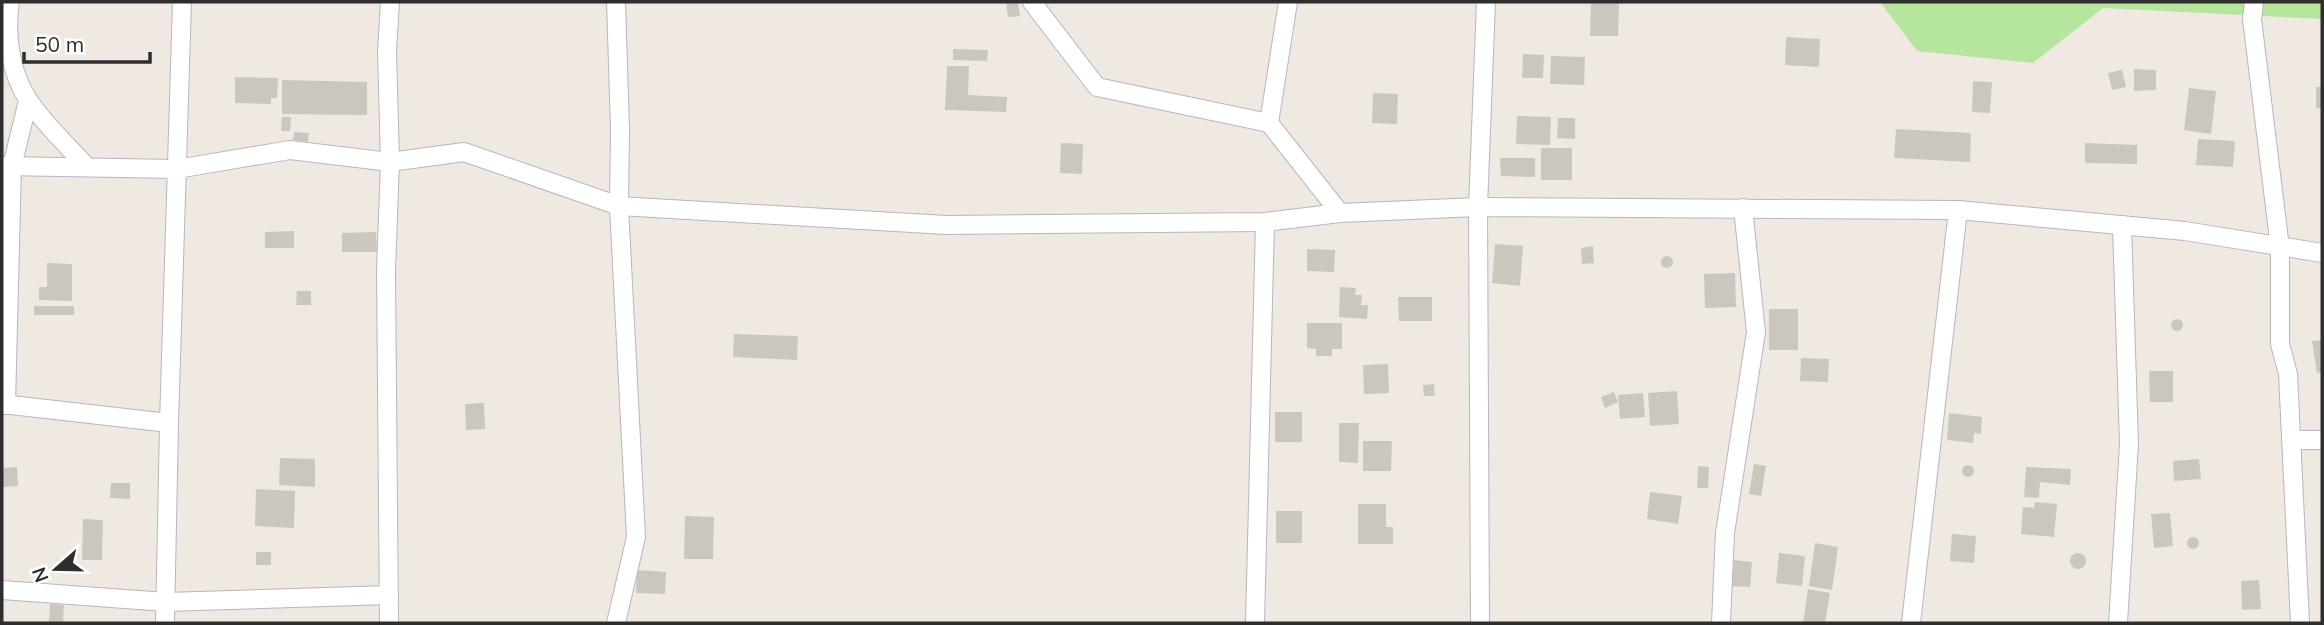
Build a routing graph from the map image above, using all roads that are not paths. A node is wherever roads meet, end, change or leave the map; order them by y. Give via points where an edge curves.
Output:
1 (10, 2) edge
2 (182, 2) edge
3 (390, 2) edge
4 (617, 2) edge
5 (1032, 2) edge
6 (1288, 2) edge
7 (1486, 2) edge
8 (2254, 2) edge
9 (28, 101) junction
10 (1269, 123) junction
11 (390, 162) junction
12 (7, 166) edge
13 (87, 167) junction
14 (177, 169) junction
15 (619, 206) junction
16 (1478, 207) junction
17 (1743, 208) junction
18 (1958, 210) junction
19 (1340, 213) junction
20 (1265, 222) junction
21 (2122, 225) junction
22 (2280, 248) junction
23 (2322, 253) edge
24 (4, 405) edge
25 (169, 423) junction
26 (2292, 440) junction
27 (2322, 440) edge
28 (2, 590) edge
29 (389, 595) junction
30 (166, 602) junction
31 (165, 623) edge
32 (389, 623) edge
33 (616, 623) edge
34 (1255, 623) edge
35 (1480, 623) edge
36 (1721, 623) edge
37 (1911, 623) edge
38 (2118, 623) edge
39 (2300, 623) edge

1 - 9 street via 10,58
2 - 14 street
3 - 11 street
4 - 15 street
5 - 10 street via 1097,87
6 - 10 street
7 - 16 street
8 - 22 street via 2252,19
9 - 12 street
9 - 13 street
10 - 19 street
11 - 14 street via 290,150
11 - 15 street via 464,152
11 - 29 street via 386,271
12 - 13 street
12 - 24 street
13 - 14 street
14 - 25 street
15 - 20 street via 946,225
15 - 33 street via 636,537
16 - 17 street
16 - 19 street
16 - 35 street
17 - 18 street
17 - 36 street via 1756,332 1726,533
18 - 21 street
18 - 37 street
19 - 20 street
20 - 34 street
21 - 22 street
21 - 38 street via 2129,444
22 - 23 street
22 - 26 street via 2280,344 2288,374
24 - 25 street
25 - 30 street
26 - 27 street
26 - 39 street
28 - 30 street
29 - 30 street
29 - 32 street
30 - 31 street

